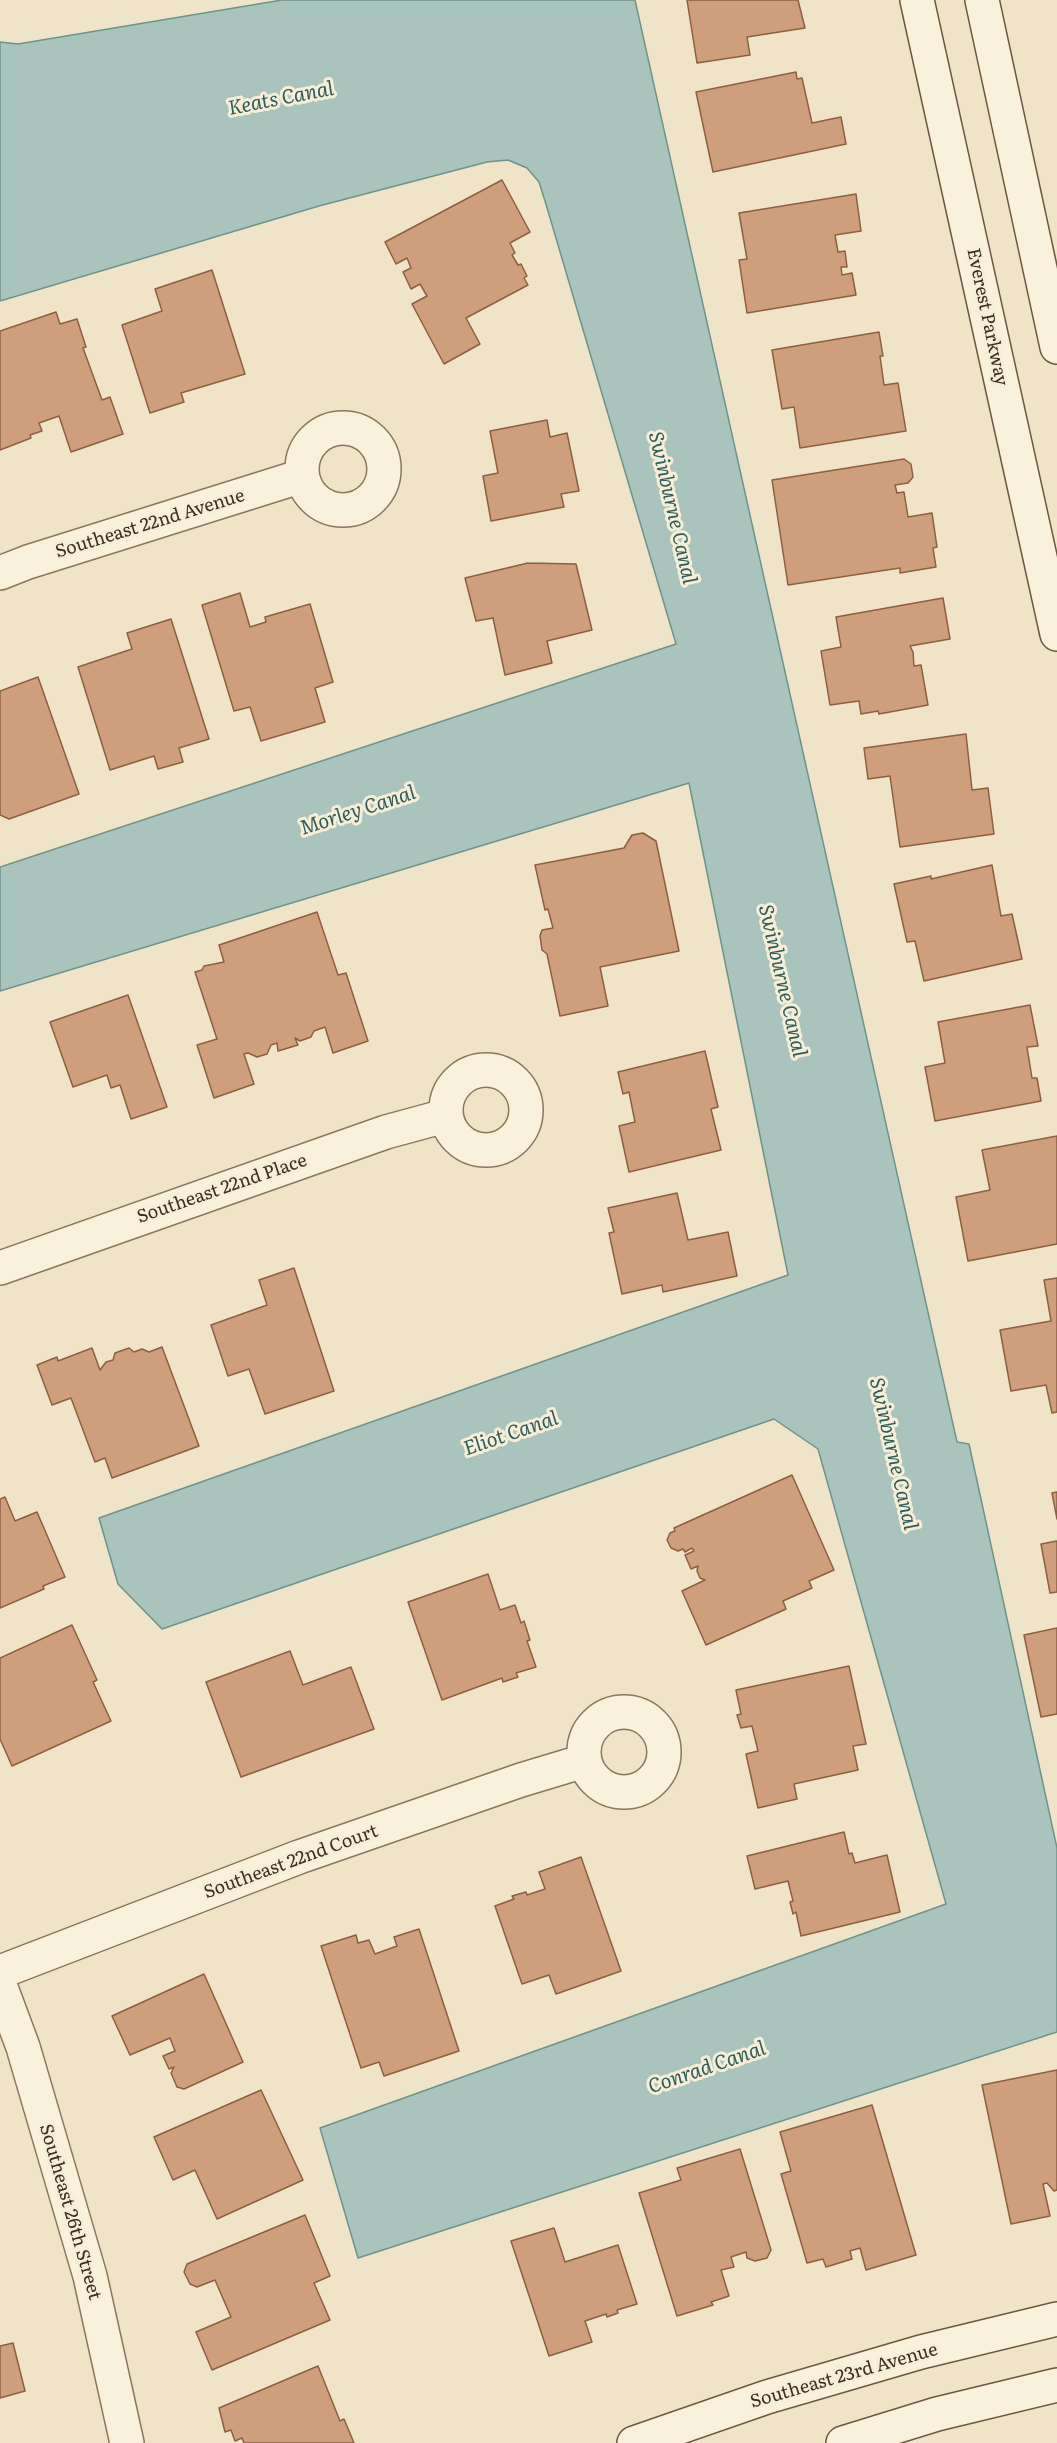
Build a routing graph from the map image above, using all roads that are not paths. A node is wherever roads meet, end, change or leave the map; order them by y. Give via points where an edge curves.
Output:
1 (917, 0) edge
2 (982, 0) edge
3 (1057, 347) edge
4 (302, 476) dead end
5 (0, 573) edge
6 (1057, 634) edge
7 (445, 1116) dead end
8 (0, 1268) edge
9 (584, 1761) dead end
10 (0, 1972) edge
11 (0, 1985) edge
12 (1057, 2319) edge
13 (1057, 2385) edge
14 (128, 2443) edge
15 (634, 2443) edge
16 (843, 2443) edge

1 - 6 street, Everest Parkway
2 - 3 street
4 - 5 street, Southeast 22nd Avenue
7 - 8 street, Southeast 22nd Place via 386,1132
9 - 10 street, Southeast 22nd Court via 299,1857
11 - 14 street, Southeast 26th Street via 23,2047 90,2276
12 - 15 street, Southeast 23rd Avenue via 767,2397
13 - 16 street via 936,2414

